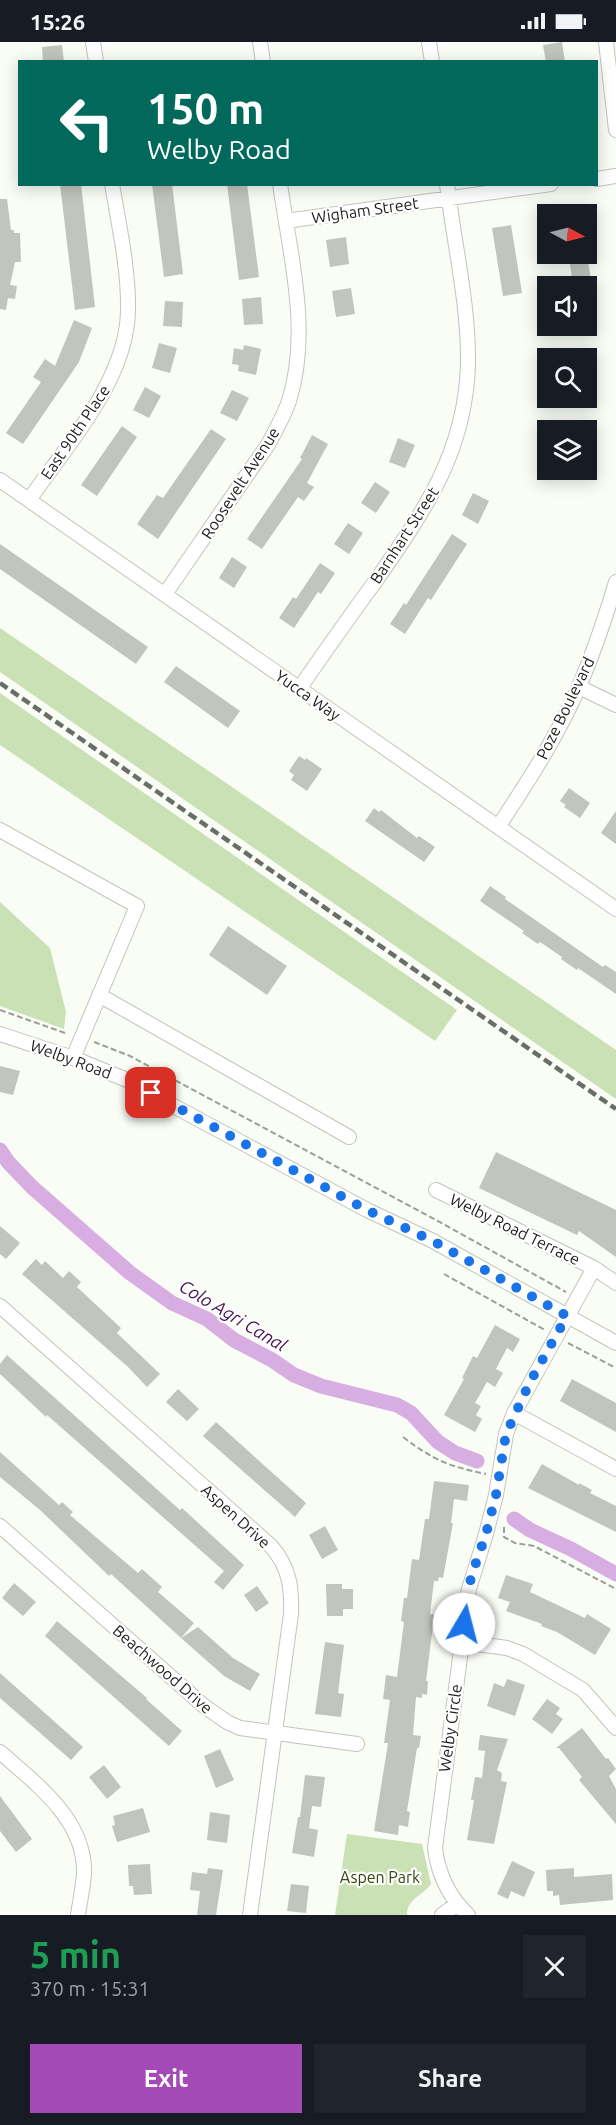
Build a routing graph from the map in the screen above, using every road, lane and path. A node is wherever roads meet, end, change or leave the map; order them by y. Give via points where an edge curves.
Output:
1 (93, 42) edge
2 (260, 42) edge
3 (429, 42) edge
4 (606, 42) edge
5 (96, 60) edge
6 (263, 60) edge
7 (432, 60) edge
8 (616, 130) edge
9 (616, 176) edge
10 (598, 178) edge
11 (112, 186) edge
12 (280, 186) edge
13 (521, 186) edge
14 (447, 191) edge
15 (286, 222) junction
16 (0, 480) edge
17 (29, 500) junction
18 (616, 582) edge
19 (165, 594) junction
20 (579, 687) junction
21 (299, 689) junction
22 (616, 705) edge
23 (498, 827) junction
24 (0, 830) edge
25 (616, 909) edge
26 (99, 995) junction
27 (0, 1010) edge
28 (0, 1034) edge
29 (81, 1038) junction
30 (73, 1058) junction
31 (349, 1137) dead end
32 (436, 1190) dead end
33 (594, 1268) junction
34 (444, 1274) dead end
35 (616, 1283) edge
36 (577, 1298) junction
37 (0, 1306) edge
38 (567, 1316) junction
39 (539, 1327) dead end
40 (616, 1343) edge
41 (572, 1346) dead end
42 (616, 1368) edge
43 (514, 1413) junction
44 (403, 1437) dead end
45 (616, 1469) edge
46 (486, 1474) dead end
47 (505, 1520) dead end
48 (0, 1526) edge
49 (616, 1589) edge
50 (461, 1642) junction
51 (616, 1728) edge
52 (275, 1734) junction
53 (357, 1744) dead end
54 (0, 1752) edge
55 (457, 1904) junction
56 (78, 1915) edge
57 (250, 1915) edge
58 (442, 1915) edge
59 (468, 1915) edge

1 - 5 street
2 - 6 street
3 - 7 street
4 - 8 street
9 - 10 street
11 - 17 street, East 90th Place via 128,296 121,357 99,401
12 - 15 street, Roosevelt Avenue
13 - 14 street, Wigham Street
14 - 15 street, Wigham Street
14 - 21 street, Barnhart Street via 468,345 465,397 453,449 435,490 409,532
15 - 19 street, Roosevelt Avenue via 299,332 289,402 269,443
16 - 17 street, Yucca Way
17 - 19 street, Yucca Way
18 - 20 street, Poze Boulevard
19 - 21 street, Yucca Way
20 - 22 street
20 - 23 street, Poze Boulevard via 538,766
21 - 23 street, Yucca Way
23 - 25 street, Yucca Way
24 - 26 street via 137,906
26 - 29 street
26 - 31 street
27 - 29 path
28 - 30 street, Welby Road
29 - 30 street
29 - 36 path via 130,1056
30 - 38 street, Welby Road via 132,1082
32 - 33 street, Welby Road Terrace
33 - 35 street, Welby Road Terrace
33 - 36 street, Welby Road Terrace
34 - 39 path
36 - 38 street, Welby Road Terrace
37 - 52 street, Aspen Drive via 271,1546 284,1563 292,1592
38 - 40 street, Welby Road
38 - 43 street, Welby Circle
41 - 42 path
43 - 45 street
43 - 50 street, Welby Circle via 506,1434 486,1534 471,1577
44 - 46 path via 453,1467
47 - 49 path via 504,1537 508,1541 534,1546
48 - 52 street, Beachwood Drive via 217,1716 240,1728
50 - 51 street via 523,1654 584,1690
50 - 55 street, Welby Circle via 435,1848 441,1874
52 - 53 street, Beachwood Drive
52 - 57 street, Aspen Drive
54 - 56 street via 42,1790 73,1828 84,1873
55 - 58 street
55 - 59 street, Welby Circle

